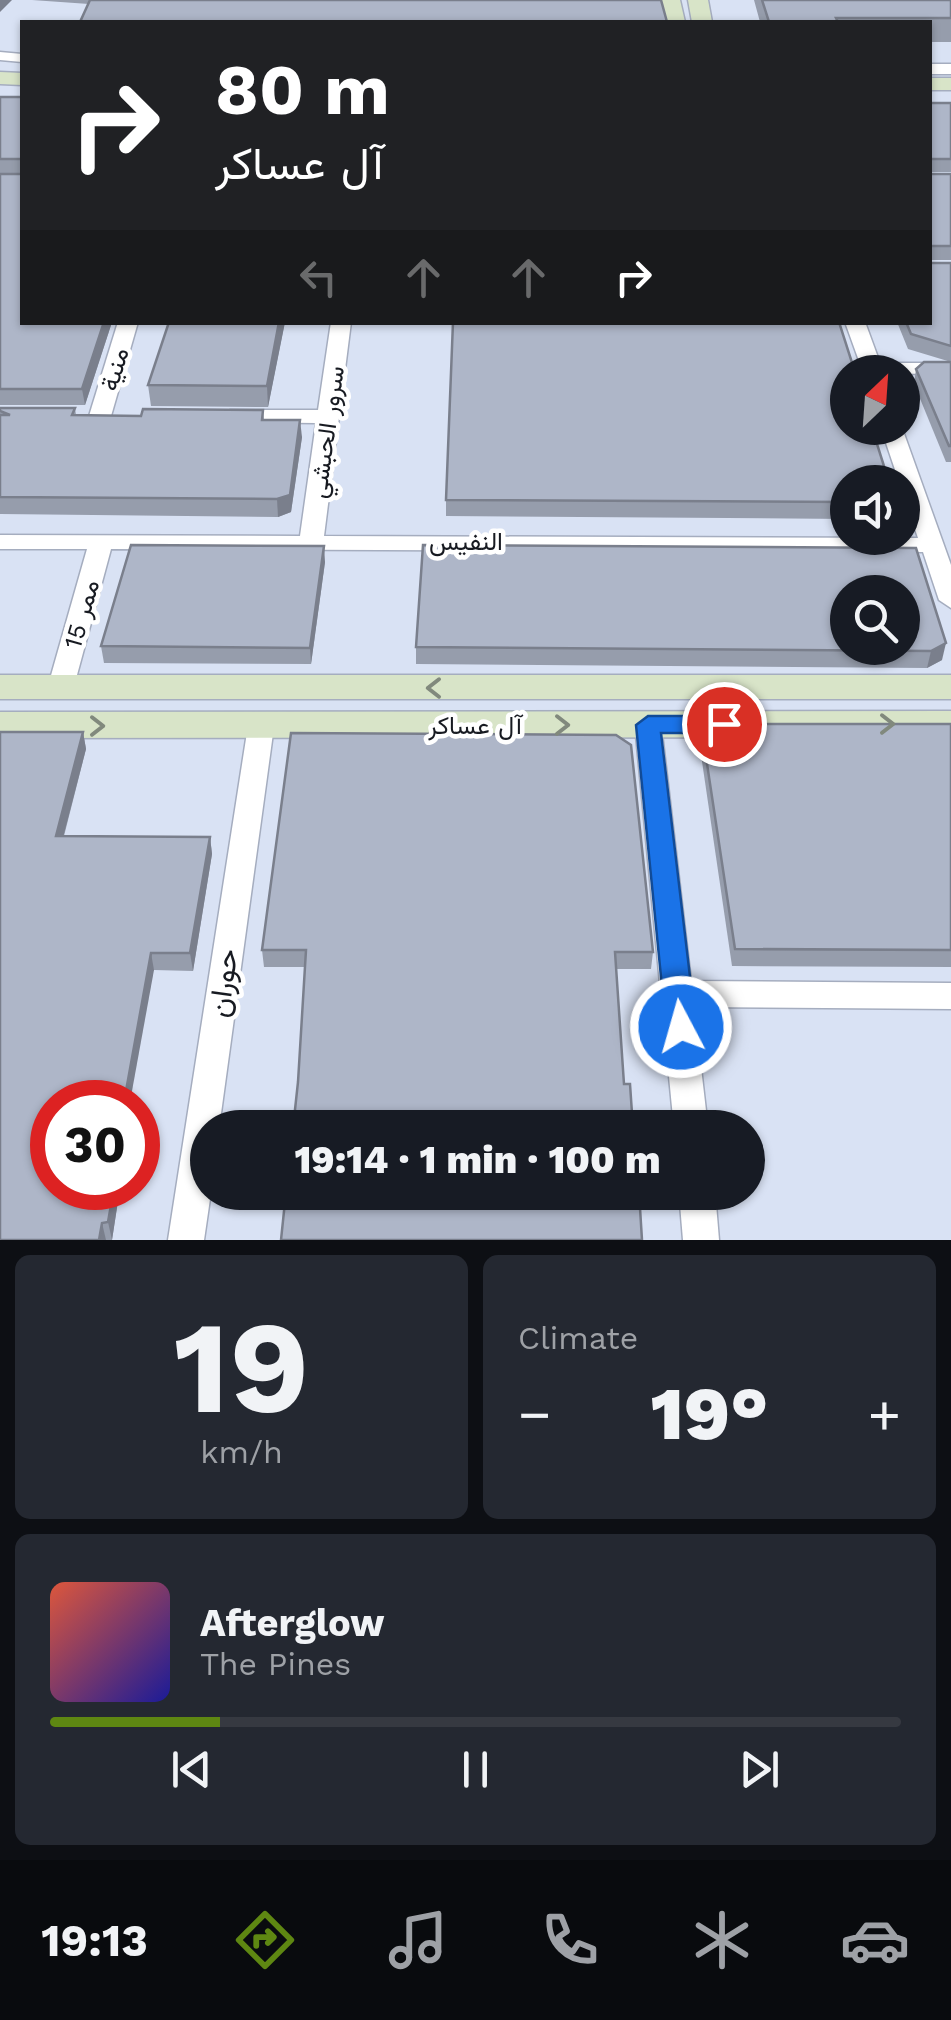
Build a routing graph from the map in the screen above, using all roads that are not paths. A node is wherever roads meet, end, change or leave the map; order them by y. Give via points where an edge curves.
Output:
1 (127, 325) edge
2 (341, 325) edge
3 (856, 325) edge
4 (867, 355) edge
5 (920, 370) edge
6 (951, 370) edge
7 (99, 416) edge
8 (214, 416) edge
9 (327, 416) junction
10 (898, 445) edge
11 (0, 542) edge
12 (101, 542) junction
13 (311, 542) junction
14 (932, 544) junction
15 (951, 600) edge
16 (61, 686) junction
17 (0, 687) edge
18 (951, 687) edge
19 (361, 706) junction
20 (951, 724) edge
21 (0, 725) edge
22 (648, 725) junction
23 (261, 726) junction
24 (678, 994) junction
25 (951, 996) edge
26 (688, 1110) edge
27 (699, 1210) edge
28 (186, 1240) edge
29 (702, 1240) edge

1 - 7 street, منية
2 - 9 street, سرور الحبشي
3 - 4 street
5 - 6 street
8 - 9 street
9 - 13 street, سرور الحبشي
10 - 14 street
11 - 12 street, النفيس
12 - 13 street, النفيس
12 - 16 street, ممر 15
13 - 14 street, النفيس
14 - 15 street
16 - 17 street, آل عساكر
16 - 19 street, آل عساكر
18 -> 19 street, آل عساكر
19 -> 22 street, آل عساكر
19 - 23 street, آل عساكر
22 -> 20 street, آل عساكر
21 -> 23 street, آل عساكر
22 - 24 street
23 - 28 street, حوران
24 - 25 street
24 - 26 street
27 - 29 street

